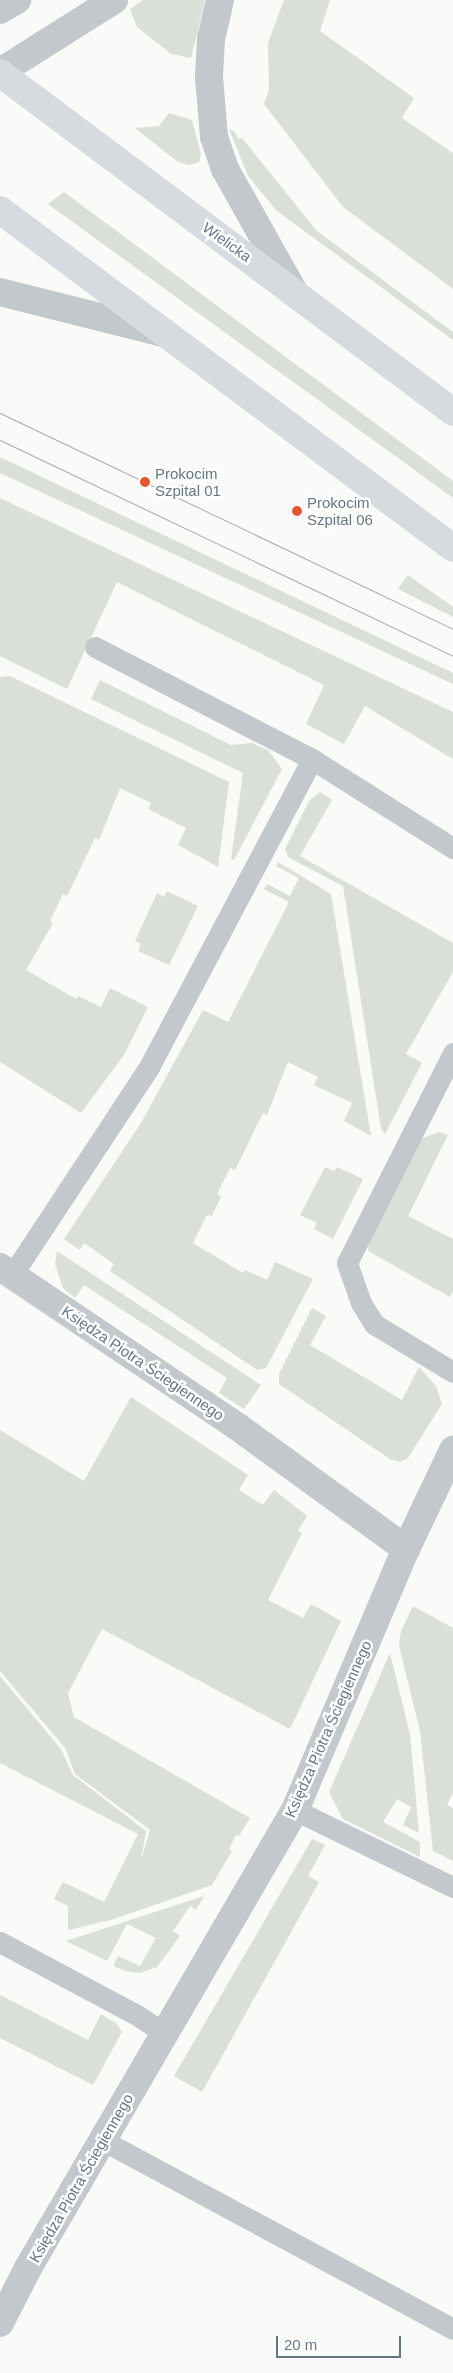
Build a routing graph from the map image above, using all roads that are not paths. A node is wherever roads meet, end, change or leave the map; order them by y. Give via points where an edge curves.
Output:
1 (17, 0) edge
2 (114, 0) edge
3 (220, 0) edge
4 (0, 10) edge
5 (0, 73) edge
6 (0, 210) edge
7 (0, 292) edge
8 (294, 292) junction
9 (163, 333) junction
10 (453, 412) edge
11 (453, 548) edge
12 (95, 646) dead end
13 (312, 759) junction
14 (453, 848) edge
15 (453, 1053) edge
16 (6, 1271) edge
17 (453, 1372) edge
18 (453, 1450) edge
19 (406, 1549) junction
20 (295, 1810) junction
21 (453, 1887) edge
22 (0, 1942) edge
23 (166, 2034) junction
24 (104, 2141) junction
25 (0, 2323) edge
26 (453, 2329) edge

1 - 4 street
2 - 5 street
3 - 8 street via 211,38 209,77 214,137 225,169
5 - 8 main road, Wielicka
6 - 9 main road
7 - 9 street
8 - 10 main road, Wielicka
9 - 11 main road
12 - 13 lane
13 - 14 lane
13 - 16 lane via 148,1067
15 - 17 lane via 347,1263 361,1303 374,1324
16 - 19 street, Księdza Piotra Ściegiennego via 238,1427
18 - 19 street, Księdza Piotra Ściegiennego
19 - 20 street, Księdza Piotra Ściegiennego
20 - 21 lane
20 - 23 street, Księdza Piotra Ściegiennego
22 - 23 lane via 137,2014
23 - 24 street, Księdza Piotra Ściegiennego
24 - 25 street, Księdza Piotra Ściegiennego via 28,2268
24 - 26 lane

